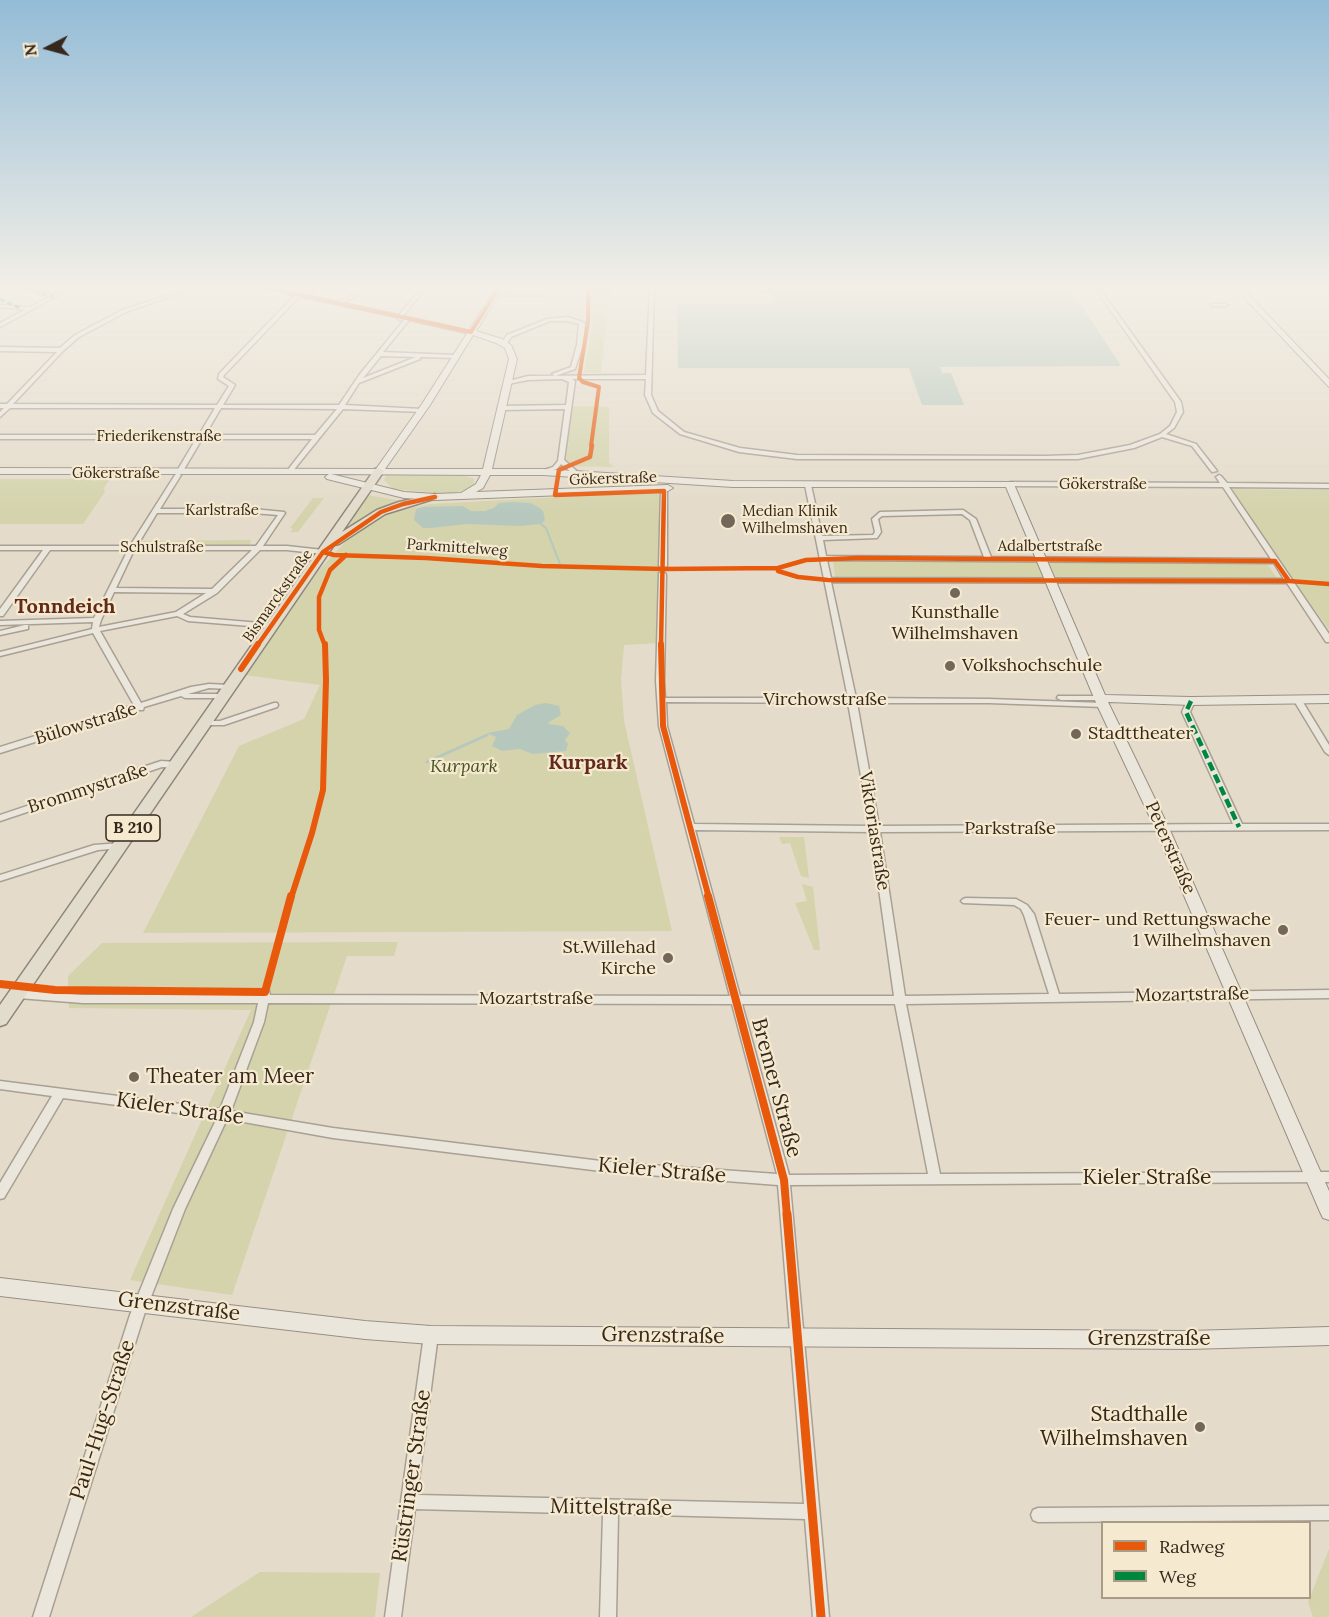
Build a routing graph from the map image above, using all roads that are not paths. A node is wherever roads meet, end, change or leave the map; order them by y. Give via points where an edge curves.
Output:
1 (48, 363) edge
2 (232, 363) edge
3 (373, 363) edge
4 (406, 363) edge
5 (450, 363) edge
6 (512, 363) edge
7 (574, 363) edge
8 (649, 363) edge
9 (1151, 363) edge
10 (1310, 363) edge
11 (511, 370) junction
12 (558, 376) junction
13 (649, 376) junction
14 (357, 382) junction
15 (508, 382) junction
16 (1329, 384) edge
17 (0, 406) edge
18 (8, 406) junction
19 (219, 407) junction
20 (341, 407) junction
21 (568, 407) junction
22 (501, 408) junction
23 (422, 411) junction
24 (0, 415) edge
25 (1162, 435) junction
26 (0, 437) edge
27 (201, 437) junction
28 (318, 437) junction
29 (386, 459) junction
30 (561, 461) junction
31 (290, 471) junction
32 (347, 471) junction
33 (378, 471) junction
34 (466, 472) junction
35 (487, 472) junction
36 (543, 472) junction
37 (0, 473) edge
38 (179, 473) junction
39 (577, 474) junction
40 (734, 484) junction
41 (1010, 484) junction
42 (808, 485) junction
43 (1224, 485) junction
44 (480, 486) junction
45 (1329, 486) edge
46 (368, 487) junction
47 (664, 489) junction
48 (435, 497) junction
49 (457, 497) junction
50 (155, 511) junction
51 (821, 540) junction
52 (0, 548) edge
53 (48, 548) junction
54 (132, 548) junction
55 (257, 549) junction
56 (323, 552) junction
57 (824, 558) junction
58 (988, 558) junction
59 (1042, 559) junction
60 (1275, 561) junction
61 (828, 580) junction
62 (1051, 580) junction
63 (1289, 581) junction
64 (111, 590) junction
65 (214, 591) junction
66 (0, 614) edge
67 (178, 614) junction
68 (97, 620) junction
69 (0, 623) edge
70 (32, 623) junction
71 (272, 626) junction
72 (95, 630) junction
73 (0, 633) edge
74 (1329, 640) edge
75 (0, 654) edge
76 (226, 692) junction
77 (1297, 699) junction
78 (1329, 699) edge
79 (661, 700) junction
80 (852, 700) junction
81 (1101, 701) junction
82 (1191, 701) junction
83 (274, 705) dead end
84 (140, 708) junction
85 (206, 723) junction
86 (0, 750) edge
87 (1329, 752) edge
88 (176, 765) junction
89 (0, 818) edge
90 (691, 827) junction
91 (1239, 827) junction
92 (1329, 827) edge
93 (1161, 828) junction
94 (875, 830) junction
95 (121, 846) junction
96 (0, 878) edge
97 (966, 902) dead end
98 (18, 994) junction
99 (1233, 994) junction
100 (1329, 994) edge
101 (265, 995) junction
102 (1055, 997) junction
103 (735, 999) junction
104 (900, 1000) junction
105 (0, 1019) edge
106 (0, 1086) edge
107 (60, 1092) junction
108 (224, 1114) junction
109 (1322, 1177) edge
110 (935, 1179) junction
111 (784, 1180) junction
112 (0, 1194) edge
113 (1329, 1212) edge
114 (0, 1287) edge
115 (142, 1302) junction
116 (431, 1335) junction
117 (1329, 1336) edge
118 (796, 1339) junction
119 (408, 1502) junction
120 (611, 1507) junction
121 (813, 1512) junction
122 (1329, 1513) edge
123 (1038, 1515) dead end
124 (41, 1617) edge
125 (393, 1617) edge
126 (608, 1617) edge
127 (821, 1617) edge

1 - 18 street
2 - 19 street via 220,378 232,384
3 - 14 street
4 - 14 street
5 - 23 main road, Bismarckstraße
6 - 11 main road
7 - 12 street
8 - 13 street
9 - 25 street via 1178,402 1180,412
10 - 16 main road
11 - 12 street
11 - 15 main road
12 - 13 street
12 - 15 street
12 - 21 street via 572,381
13 - 25 street via 648,395 655,412 674,428 711,444 759,453 797,457 1077,457 1122,450
14 - 20 street
15 - 22 main road
17 - 18 street
18 - 19 street
18 - 24 street
19 - 20 street
19 - 27 street
20 - 23 street
20 - 28 street
21 - 22 street
21 - 30 street
22 - 35 main road
23 - 29 main road, Bismarckstraße
25 - 43 street via 1194,445
26 - 27 street, Friederikenstraße
27 - 28 street, Friederikenstraße
27 - 38 street
28 - 31 street
29 - 32 main road via 371,467
29 - 33 main road, Bismarckstraße
30 - 36 street
30 - 39 street
31 - 32 main road, Gökerstraße
31 - 38 main road, Gökerstraße
32 - 33 main road, Gökerstraße
33 - 34 main road, Gökerstraße
33 - 46 main road, Bismarckstraße / B 210
34 - 35 main road, Gökerstraße
34 - 44 main road via 478,479
35 - 36 main road, Gökerstraße
35 - 44 main road
36 - 39 main road, Gökerstraße
37 - 38 main road, Gökerstraße
38 - 46 main road, Gökerstraße via 322,476
38 - 50 street
39 - 40 main road, Gökerstraße
40 - 42 main road, Gökerstraße
40 - 47 main road, Gökerstraße
41 - 42 main road, Gökerstraße
41 - 43 street, Gökerstraße
41 - 59 main road, Peterstraße
42 - 51 street, Viktoriastraße
43 - 45 street, Gökerstraße
43 - 60 street
44 - 49 main road
46 - 48 main road, Gökerstraße
46 - 56 main road, Bismarckstraße / B 210
47 - 49 main road, Gökerstraße
47 - 79 street, Bremer Straße
48 - 49 main road, Gökerstraße
48 - 56 main road, Bismarckstraße / B 210 via 381,512
50 - 54 street
50 - 55 street, Karlstraße via 282,513
51 - 57 street, Viktoriastraße
51 - 58 street via 875,537 875,519 880,514 963,513 974,519
52 - 53 street, Schulstraße
53 - 54 street, Schulstraße
53 - 66 street
54 - 55 street, Schulstraße
54 - 64 street
55 - 56 street, Schulstraße
55 - 65 street
56 - 71 main road, Bismarckstraße / B 210
57 - 58 street, Adalbertstraße
57 - 61 street, Viktoriastraße
58 - 59 street, Adalbertstraße
59 - 60 street, Adalbertstraße
59 - 62 main road, Peterstraße
60 - 63 street
61 - 62 street, Adalbertstraße
61 - 80 street, Viktoriastraße
62 - 63 street, Adalbertstraße
62 - 81 main road, Peterstraße
63 - 74 street
64 - 65 street
64 - 68 street
65 - 67 street
67 - 71 street via 188,619
67 - 72 street
68 - 70 street
68 - 72 street
69 - 70 street
70 - 73 street
71 - 76 main road, Bismarckstraße / B 210
72 - 75 street
72 - 84 street
76 - 84 street, Bülowstraße via 171,698
76 - 85 main road, Bismarckstraße / B 210
77 - 78 main road, Virchowstraße
77 - 82 main road, Virchowstraße
77 - 87 street
79 - 80 street, Virchowstraße
79 - 90 street, Bremer Straße via 663,726
80 - 81 street, Virchowstraße
80 - 94 street, Viktoriastraße
81 - 82 main road, Virchowstraße
81 - 93 main road, Peterstraße
82 - 91 street via 1186,712
83 - 85 street via 221,723
84 - 86 street, Bülowstraße
85 - 88 main road, Bismarckstraße / B 210
88 - 89 street, Brommystraße via 161,764
88 - 95 main road, Bismarckstraße / B 210
90 - 94 street, Parkstraße
90 - 103 street, Bremer Straße
91 - 92 street, Parkstraße
91 - 93 street, Parkstraße
93 - 94 street, Parkstraße
93 - 99 main road, Peterstraße
94 - 104 street, Viktoriastraße
95 - 96 street via 97,847
95 - 98 main road, Bismarckstraße / B 210
97 - 102 street via 1016,902 1024,907
98 - 101 street, Mozartstraße via 83,999
98 - 105 main road, Bismarckstraße / B 210
99 - 100 street, Mozartstraße
99 - 102 street, Mozartstraße
99 - 109 main road, Peterstraße
101 - 103 street, Mozartstraße
101 - 108 street, Paul-Hug-Straße via 259,1022
102 - 104 street, Mozartstraße
103 - 104 street, Mozartstraße
103 - 111 street, Bremer Straße
104 - 110 street, Viktoriastraße
106 - 107 street, Kieler Straße
107 - 108 street, Kieler Straße
107 - 112 street
108 - 111 street, Kieler Straße via 609,1167
108 - 115 street, Paul-Hug-Straße via 179,1209
109 - 110 street, Kieler Straße
109 - 113 main road, Peterstraße
110 - 111 street, Kieler Straße
111 - 118 street, Bremer Straße
114 - 115 main road, Grenzstraße
115 - 116 main road, Grenzstraße
115 - 124 street, Paul-Hug-Straße
116 - 118 main road, Grenzstraße
116 - 119 street, Rüstringer Straße
117 - 118 main road, Grenzstraße via 1189,1340
118 - 121 street, Bremer Straße
119 - 120 street, Mittelstraße
119 - 125 street, Rüstringer Straße
120 - 121 street, Mittelstraße
120 - 126 street
121 - 127 street, Bremer Straße
122 - 123 street

